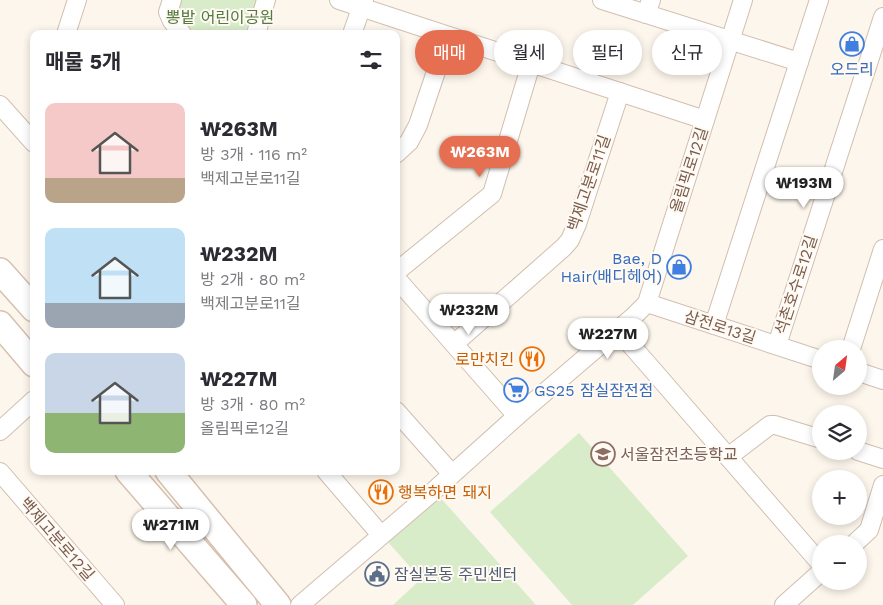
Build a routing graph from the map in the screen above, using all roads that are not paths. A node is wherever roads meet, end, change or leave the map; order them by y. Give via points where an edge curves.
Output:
1 (77, 0) edge
2 (172, 0) edge
3 (266, 0) edge
4 (339, 0) edge
5 (602, 0) edge
6 (743, 0) edge
7 (819, 0) edge
8 (362, 4) edge
9 (649, 7) edge
10 (883, 17) edge
11 (67, 30) edge
12 (179, 30) edge
13 (257, 30) edge
14 (353, 30) edge
15 (432, 30) edge
16 (730, 41) junction
17 (799, 62) junction
18 (563, 74) edge
19 (435, 75) edge
20 (528, 75) edge
21 (620, 92) junction
22 (0, 105) edge
23 (705, 120) junction
24 (30, 139) edge
25 (400, 150) edge
26 (883, 249) edge
27 (400, 269) edge
28 (0, 271) edge
29 (400, 283) edge
30 (647, 304) junction
31 (30, 305) edge
32 (0, 324) edge
33 (714, 325) junction
34 (618, 330) junction
35 (854, 340) edge
36 (454, 344) junction
37 (777, 345) junction
38 (30, 354) edge
39 (812, 357) edge
40 (868, 375) edge
41 (883, 380) edge
42 (30, 404) edge
43 (400, 416) edge
44 (517, 416) junction
45 (0, 431) edge
46 (812, 436) edge
47 (867, 454) edge
48 (728, 457) junction
49 (883, 459) edge
50 (0, 472) edge
51 (452, 474) junction
52 (131, 475) edge
53 (171, 475) edge
54 (330, 475) edge
55 (883, 485) edge
56 (382, 535) junction
57 (864, 535) edge
58 (812, 554) edge
59 (812, 582) edge
60 (793, 602) edge
61 (115, 605) edge
62 (244, 605) edge
63 (278, 605) edge
64 (300, 605) edge

1 - 11 street
2 - 12 street via 168,12
3 - 13 street
4 - 8 street
5 - 9 street
6 - 16 street, 올림픽로12길
7 - 17 street
8 - 14 street
8 - 15 street
9 - 16 street
10 - 37 street, 석촌호수로12길
16 - 17 street
16 - 23 street, 올림픽로12길
17 - 33 street
18 - 21 street
19 - 25 street via 418,125 409,142
20 - 27 street via 492,194
21 - 23 street
21 - 36 street, 백제고분로11길 via 570,240
22 - 24 street
23 - 30 street, 올림픽로12길
26 - 35 street
28 - 31 main road
29 - 36 street
30 - 33 street, 삼전로13길
30 - 34 street
32 - 38 main road
33 - 37 street, 삼전로13길
34 - 44 street
34 - 48 street
36 - 44 street
37 - 39 street, 삼전로13길
40 - 41 street
42 - 45 street
43 - 51 street
44 - 51 street
46 - 48 street via 770,425
47 - 49 street
48 - 58 street
50 - 61 street, 백제고분로12길
51 - 56 street
52 - 62 main road
53 - 63 main road
54 - 56 street
55 - 57 street via 869,530
56 - 64 street
59 - 60 street

